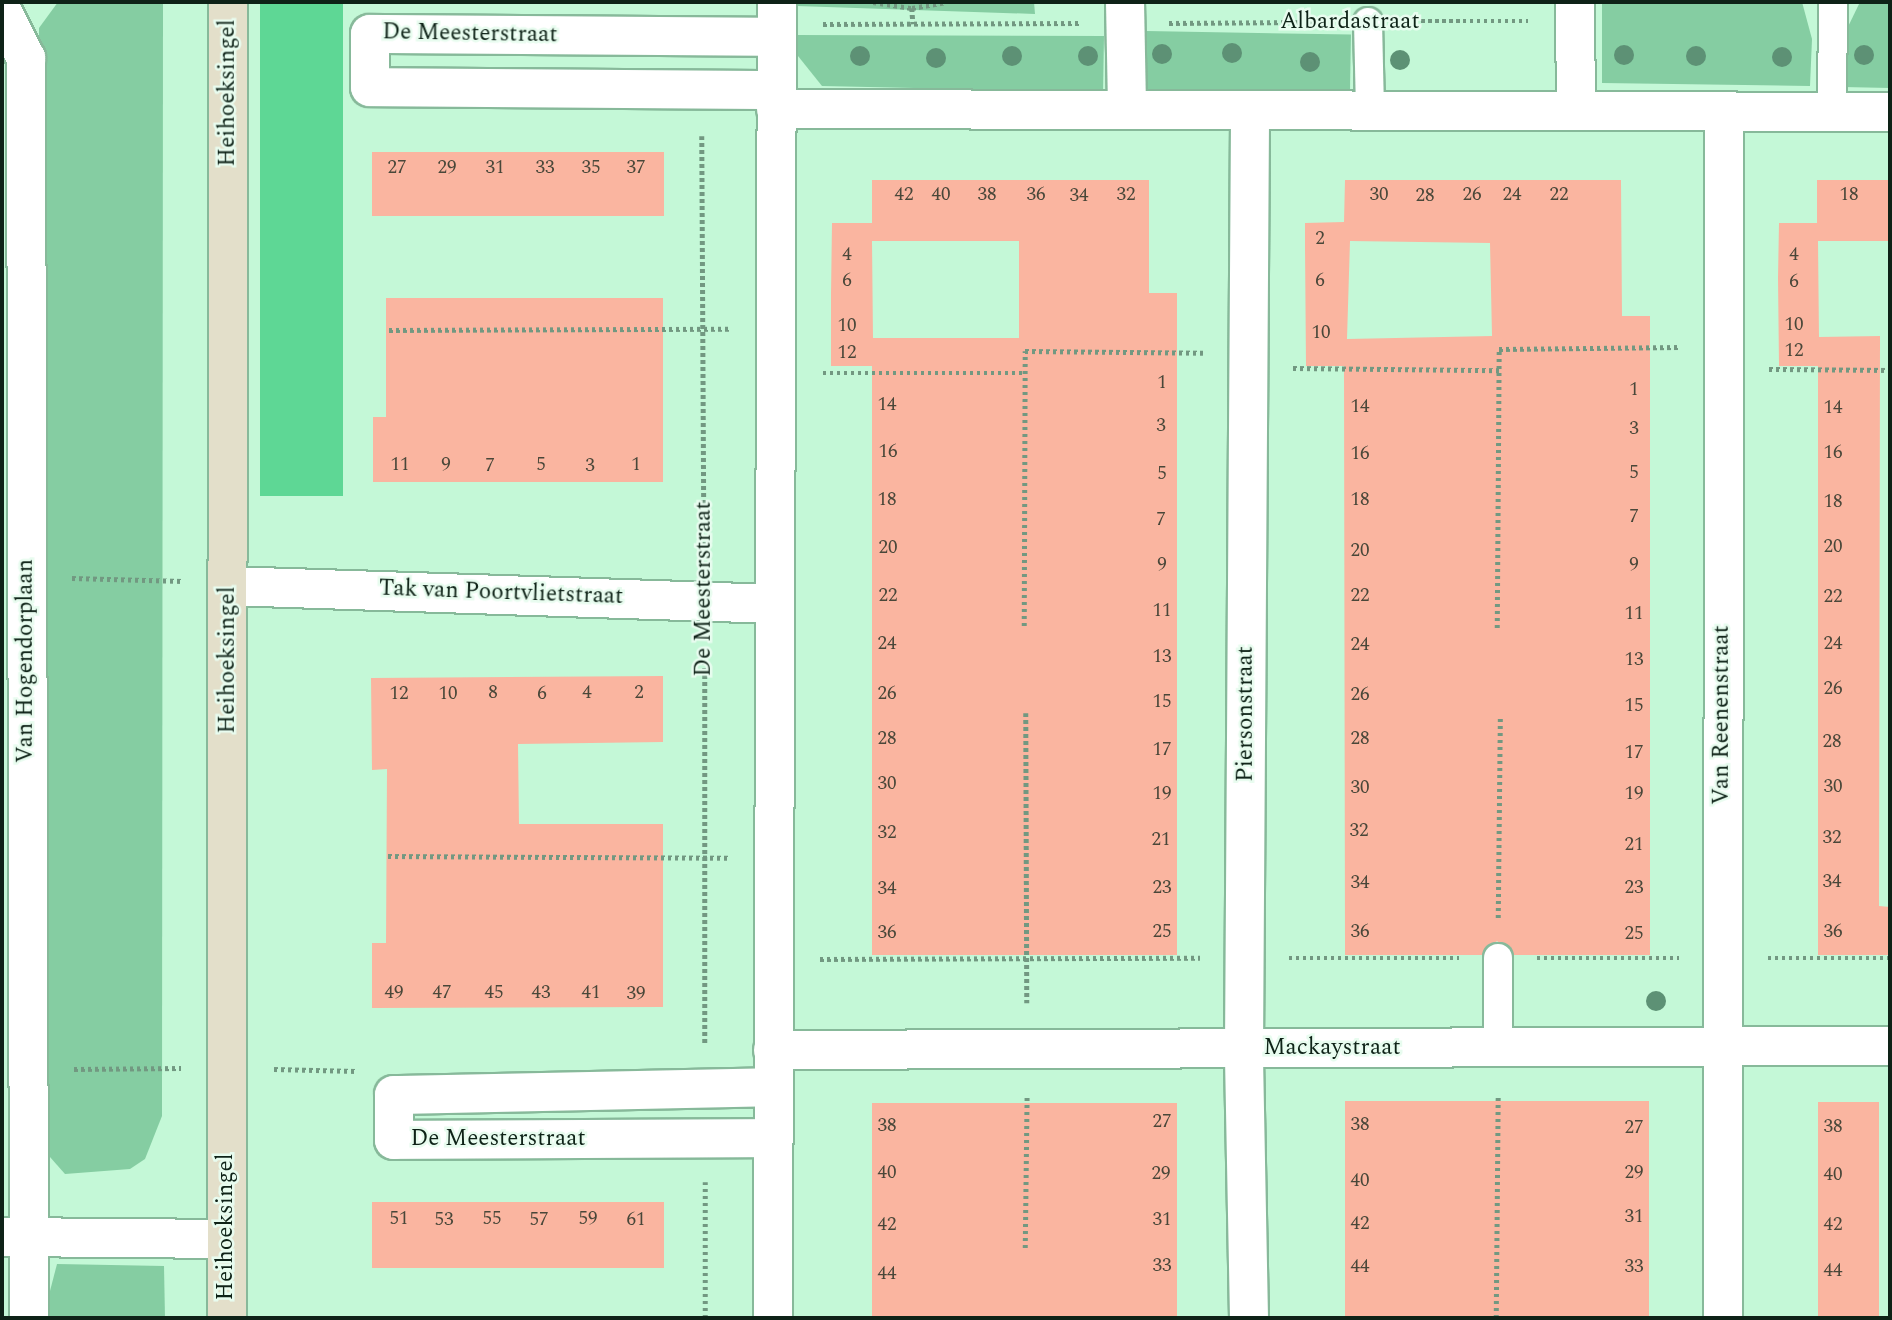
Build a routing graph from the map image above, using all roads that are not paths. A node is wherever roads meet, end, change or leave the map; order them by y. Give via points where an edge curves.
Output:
1 (228, 2) edge
2 (1833, 2) edge
3 (2, 11) edge
4 (1575, 11) edge
5 (1126, 12) edge
6 (777, 21) edge
7 (1368, 22) road end
8 (776, 100) junction
9 (1127, 110) junction
10 (1250, 110) junction
11 (1370, 110) junction
12 (1576, 111) junction
13 (1724, 111) junction
14 (1832, 112) junction
15 (1890, 112) edge
16 (228, 586) junction
17 (775, 604) junction
18 (14, 850) edge
19 (1498, 958) road end
20 (1890, 1046) edge
21 (1720, 1047) junction
22 (1498, 1048) junction
23 (1244, 1049) junction
24 (773, 1068) junction
25 (773, 1138) junction
26 (16, 1237) edge
27 (226, 1239) junction
28 (29, 1318) edge
29 (227, 1318) edge
30 (773, 1318) edge
31 (1249, 1318) edge
32 (1723, 1318) edge

1 - 16 street, Heihoeksingel
2 - 14 lane
3 - 18 street, Van Hogendorplaan via 26,58 26,577
4 - 12 street
5 - 9 street
6 - 8 street
6 - 8 street, De Meesterstraat via 370,34 370,87 702,89
7 - 11 lane
8 - 9 street
8 - 17 street
9 - 10 street
10 - 11 street
10 - 23 street, Piersonstraat
11 - 12 street
12 - 13 street
13 - 14 street
13 - 21 street, Van Reenenstraat
14 - 15 street
16 - 17 street, Tak van Poortvlietstraat
16 - 27 street, Heihoeksingel
17 - 24 street
18 - 26 street, Van Hogendorplaan
19 - 22 lane
20 - 21 street, Mackaystraat
21 - 22 street, Mackaystraat
21 - 32 street, Van Reenenstraat
22 - 23 street, Mackaystraat
23 - 24 street, Mackaystraat via 1028,1049
23 - 31 street, Piersonstraat
24 - 25 street
24 - 25 street, De Meesterstraat via 706,1090 394,1095 394,1140
25 - 30 street
26 - 27 street
26 - 28 street, Van Hogendorplaan
27 - 29 street, Heihoeksingel

